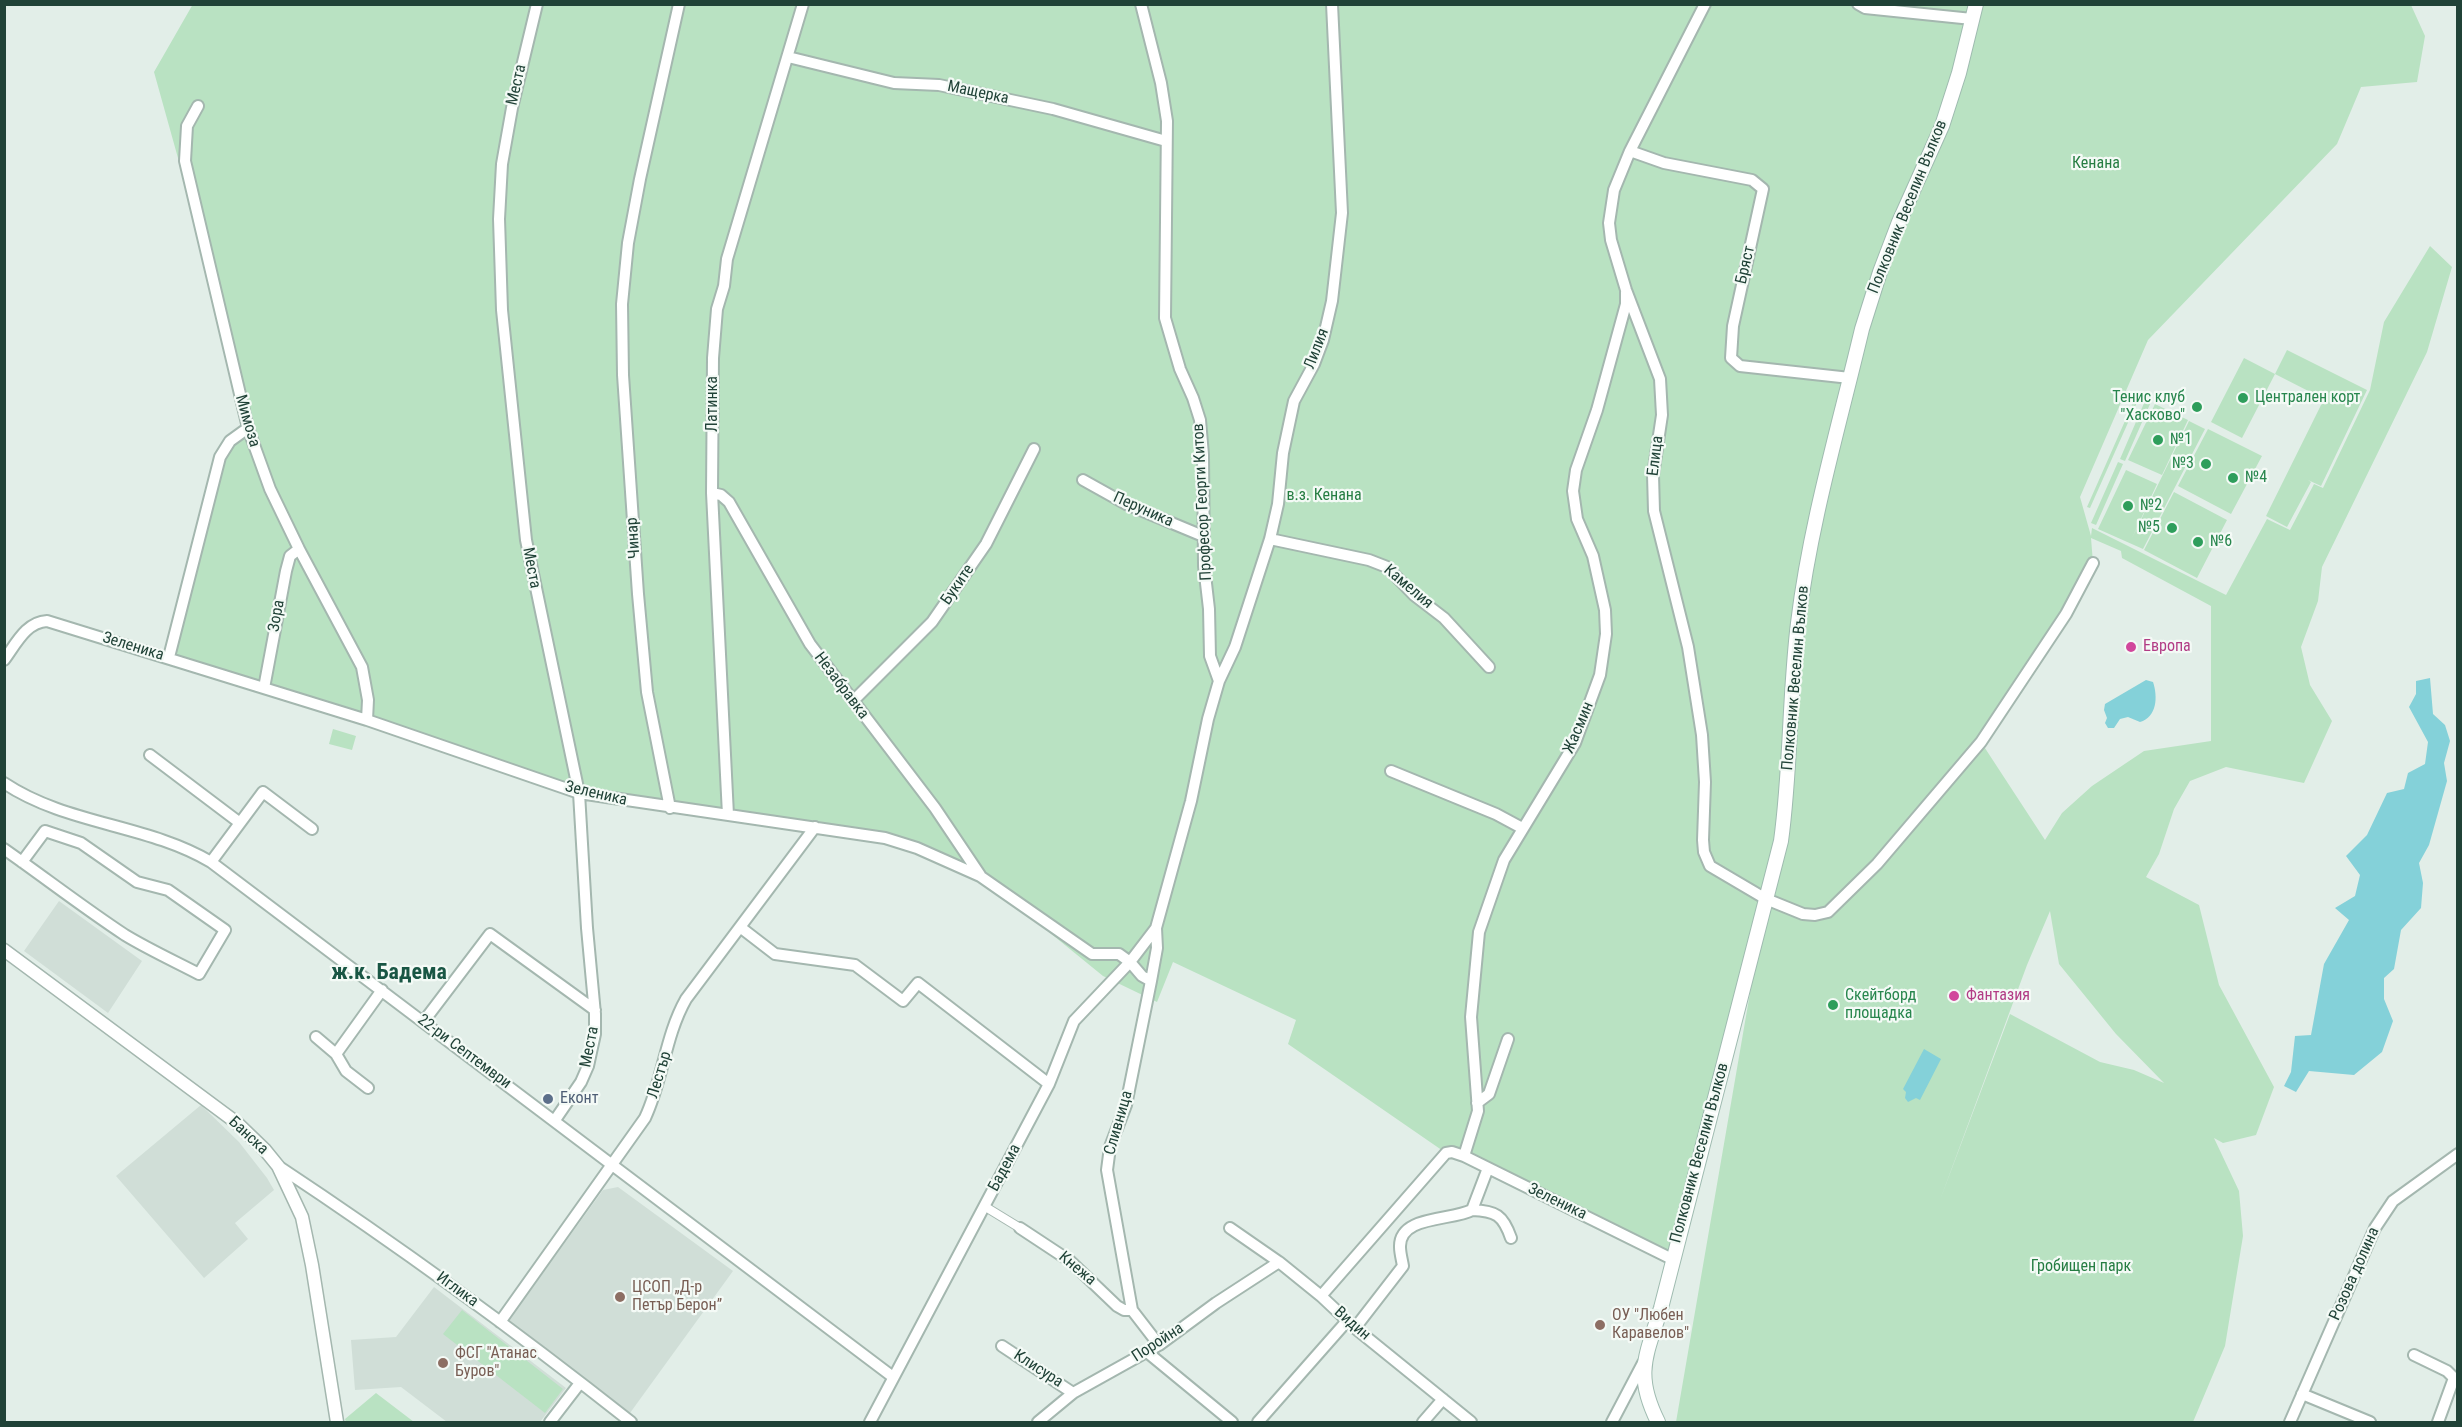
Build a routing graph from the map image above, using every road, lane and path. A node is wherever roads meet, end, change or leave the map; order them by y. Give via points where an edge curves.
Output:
1 (537, 4) edge
2 (679, 4) edge
3 (803, 4) edge
4 (1141, 4) edge
5 (1332, 4) edge
6 (1706, 4) edge
7 (1858, 4) edge
8 (1976, 4) edge
9 (1972, 19) junction
10 (788, 57) junction
11 (198, 106) dead end
12 (1166, 141) junction
13 (1630, 151) junction
14 (1626, 290) junction
15 (1850, 378) junction
16 (248, 428) junction
17 (1034, 449) dead end
18 (1083, 480) dead end
19 (712, 493) junction
20 (1203, 536) junction
21 (1270, 539) junction
22 (299, 549) junction
23 (2093, 562) dead end
24 (169, 657) junction
25 (4, 660) edge
26 (1489, 667) dead end
27 (1219, 681) junction
28 (264, 688) junction
29 (853, 701) junction
30 (367, 720) junction
31 (150, 754) dead end
32 (1391, 771) dead end
33 (4, 783) edge
34 (579, 793) junction
35 (670, 808) junction
36 (728, 815) junction
37 (240, 823) junction
38 (815, 827) junction
39 (1522, 828) junction
40 (312, 829) dead end
41 (4, 849) edge
42 (22, 862) junction
43 (211, 862) junction
44 (980, 876) junction
45 (1766, 899) junction
46 (740, 927) junction
47 (1156, 928) junction
48 (4, 950) edge
49 (1130, 962) junction
50 (1151, 981) junction
51 (382, 990) junction
52 (595, 1010) junction
53 (424, 1021) junction
54 (316, 1037) dead end
55 (1508, 1039) dead end
56 (336, 1054) junction
57 (1048, 1084) junction
58 (368, 1088) dead end
59 (1477, 1103) junction
60 (555, 1120) junction
61 (2457, 1154) edge
62 (1464, 1156) junction
63 (614, 1165) junction
64 (278, 1166) junction
65 (1488, 1168) junction
66 (984, 1206) junction
67 (1472, 1210) junction
68 (1020, 1228) joint
69 (1230, 1228) dead end
70 (1511, 1238) dead end
71 (1672, 1259) junction
72 (1279, 1262) junction
73 (1321, 1296) junction
74 (1132, 1310) junction
75 (500, 1322) junction
76 (1351, 1324) junction
77 (1159, 1345) junction
78 (1002, 1346) dead end
79 (1147, 1352) junction
80 (2414, 1355) dead end
81 (1645, 1360) junction
82 (893, 1377) junction
83 (2456, 1378) edge
84 (580, 1383) junction
85 (1073, 1393) junction
86 (2302, 1394) junction
87 (1443, 1399) junction
88 (337, 1422) edge
89 (550, 1422) edge
90 (631, 1422) edge
91 (870, 1422) edge
92 (1038, 1422) edge
93 (1232, 1422) edge
94 (1258, 1422) edge
95 (1423, 1422) edge
96 (1471, 1422) edge
97 (1612, 1422) edge
98 (1658, 1422) edge
99 (2290, 1422) edge
100 (2370, 1422) edge
101 (2438, 1422) edge

1 - 34 street, Места via 502,164 502,310 526,540
2 - 35 street, Чинар via 647,144 622,304 622,375 647,692
3 - 10 street, Латинка
4 - 12 street, Професор Георги Китов via 1161,82
5 - 21 street, Лилия via 1341,238 1323,340 1288,421
6 - 13 street, Елица
7 - 9 street via 1865,8
8 - 9 main road, Полковник Веселин Вълков
9 - 15 main road, Полковник Веселин Вълков via 1942,126 1880,272
10 - 12 street, Мащерка via 894,83 939,85 1042,107
10 - 19 street, Латинка via 727,259 717,309 712,358
11 - 16 street, Мимоза via 187,126 185,161
12 - 20 street, Професор Георги Китов via 1164,318 1200,420
13 - 14 street, Елица via 1614,190 1609,223
13 - 15 street, Бряст via 1664,163 1752,180 1763,189 1732,326 1730,355 1734,362 1743,367
14 - 39 street, Жасмин via 1626,304 1573,491 1577,519 1593,556 1605,610 1600,675 1575,743
14 - 45 street, Елица via 1657,370 1662,396 1653,475 1654,511 1684,627 1702,735 1704,852 1710,866
15 - 45 main road, Полковник Веселин Вълков via 1803,590 1791,704 1787,802
16 - 22 street, Мимоза via 270,489
16 - 24 street via 230,441 220,457
17 - 29 street, Буките via 986,544 932,622
18 - 20 street, Перуника via 1126,504
19 - 29 street, Незабравка via 729,502 810,645
19 - 36 street, Латинка
20 - 27 street, Професор Георги Китов via 1210,656
21 - 26 street, Камелия via 1387,567 1444,618
21 - 27 street, Лилия via 1235,647
22 - 28 street, Зора via 290,556 286,571
22 - 30 street, Мимоза via 362,667
23 - 45 street, Елица via 2066,614 1981,742 1877,864 1823,914 1803,914
24 - 25 street, Зеленика via 37,621
24 - 28 street, Зеленика
27 - 47 street
28 - 30 street, Зеленика
29 - 44 street, Незабравка via 935,808
30 - 34 street, Зеленика
31 - 37 street
32 - 39 street
33 - 43 street, 22-ри Септември via 23,796 168,841
34 - 35 street, Зеленика
34 - 52 street, Места
35 - 36 street, Зеленика
36 - 38 street, Зеленика
37 - 40 street via 263,792
37 - 43 street
38 - 44 street, Зеленика via 885,838
38 - 46 street, Лестър
39 - 59 street, Жасмин via 1504,860 1479,932 1471,1008
41 - 42 street
42 - 42 street via 45,831 81,843 137,882 168,890 225,930 199,974 126,935
43 - 51 street, 22-ри Септември
44 - 49 street, Зеленика via 1092,954 1119,954
45 - 71 main road, Полковник Веселин Вълков
46 - 57 street via 775,954 855,965 903,1001 918,983
46 - 63 street, Лестър via 679,1011 654,1100
47 - 49 street, Бадема
47 - 50 street, Сливница
48 - 64 street, Банска via 237,1123
49 - 50 street, Зеленика
49 - 57 street, Бадема via 1074,1021
50 - 74 street, Сливница via 1126,1105 1110,1147 1107,1170
51 - 53 street, 22-ри Септември
51 - 56 street
52 - 53 street via 490,934
52 - 60 street, Места via 588,1066
53 - 60 street, 22-ри Септември
54 - 56 street
55 - 59 street via 1489,1094
56 - 58 street via 346,1071
57 - 66 street, Бадема
59 - 62 street, Жасмин via 1476,1124
60 - 63 street, 22-ри Септември
61 - 86 street, Розова долина via 2393,1201 2375,1228
62 - 65 street, Зеленика
62 - 73 street via 1452,1152 1442,1158
63 - 75 street, Лестър
63 - 82 street, 22-ри Септември
64 - 75 street, Иглика via 372,1228
64 - 88 street, Банска via 302,1217
65 - 67 street
65 - 71 street, Зеленика
66 - 68 street
66 - 82 street, Бадема
67 - 70 street via 1490,1210 1505,1222
67 - 76 street via 1420,1222 1406,1230 1399,1245 1403,1266
68 - 74 street, Кнежа via 1070,1261 1117,1306
69 - 72 street, Видин
71 - 81 main road, Полковник Веселин Вълков
72 - 73 street, Видин
72 - 77 street, Поройна
73 - 76 street, Видин
74 - 77 street, Сливница
75 - 84 street, Иглика
76 - 87 street, Видин
76 - 94 street
77 - 79 street, Поройна
78 - 85 street, Клисура
79 - 85 street, Поройна
79 - 93 street
80 - 83 street
81 - 97 street
81 - 98 main road, Полковник Веселин Вълков via 1645,1392
82 - 91 street, Бадема
83 - 101 street
84 - 89 street
84 - 90 street, Иглика
85 - 92 street, Поройна
86 - 99 street, Розова долина
86 - 100 street
87 - 95 street
87 - 96 street, Видин

